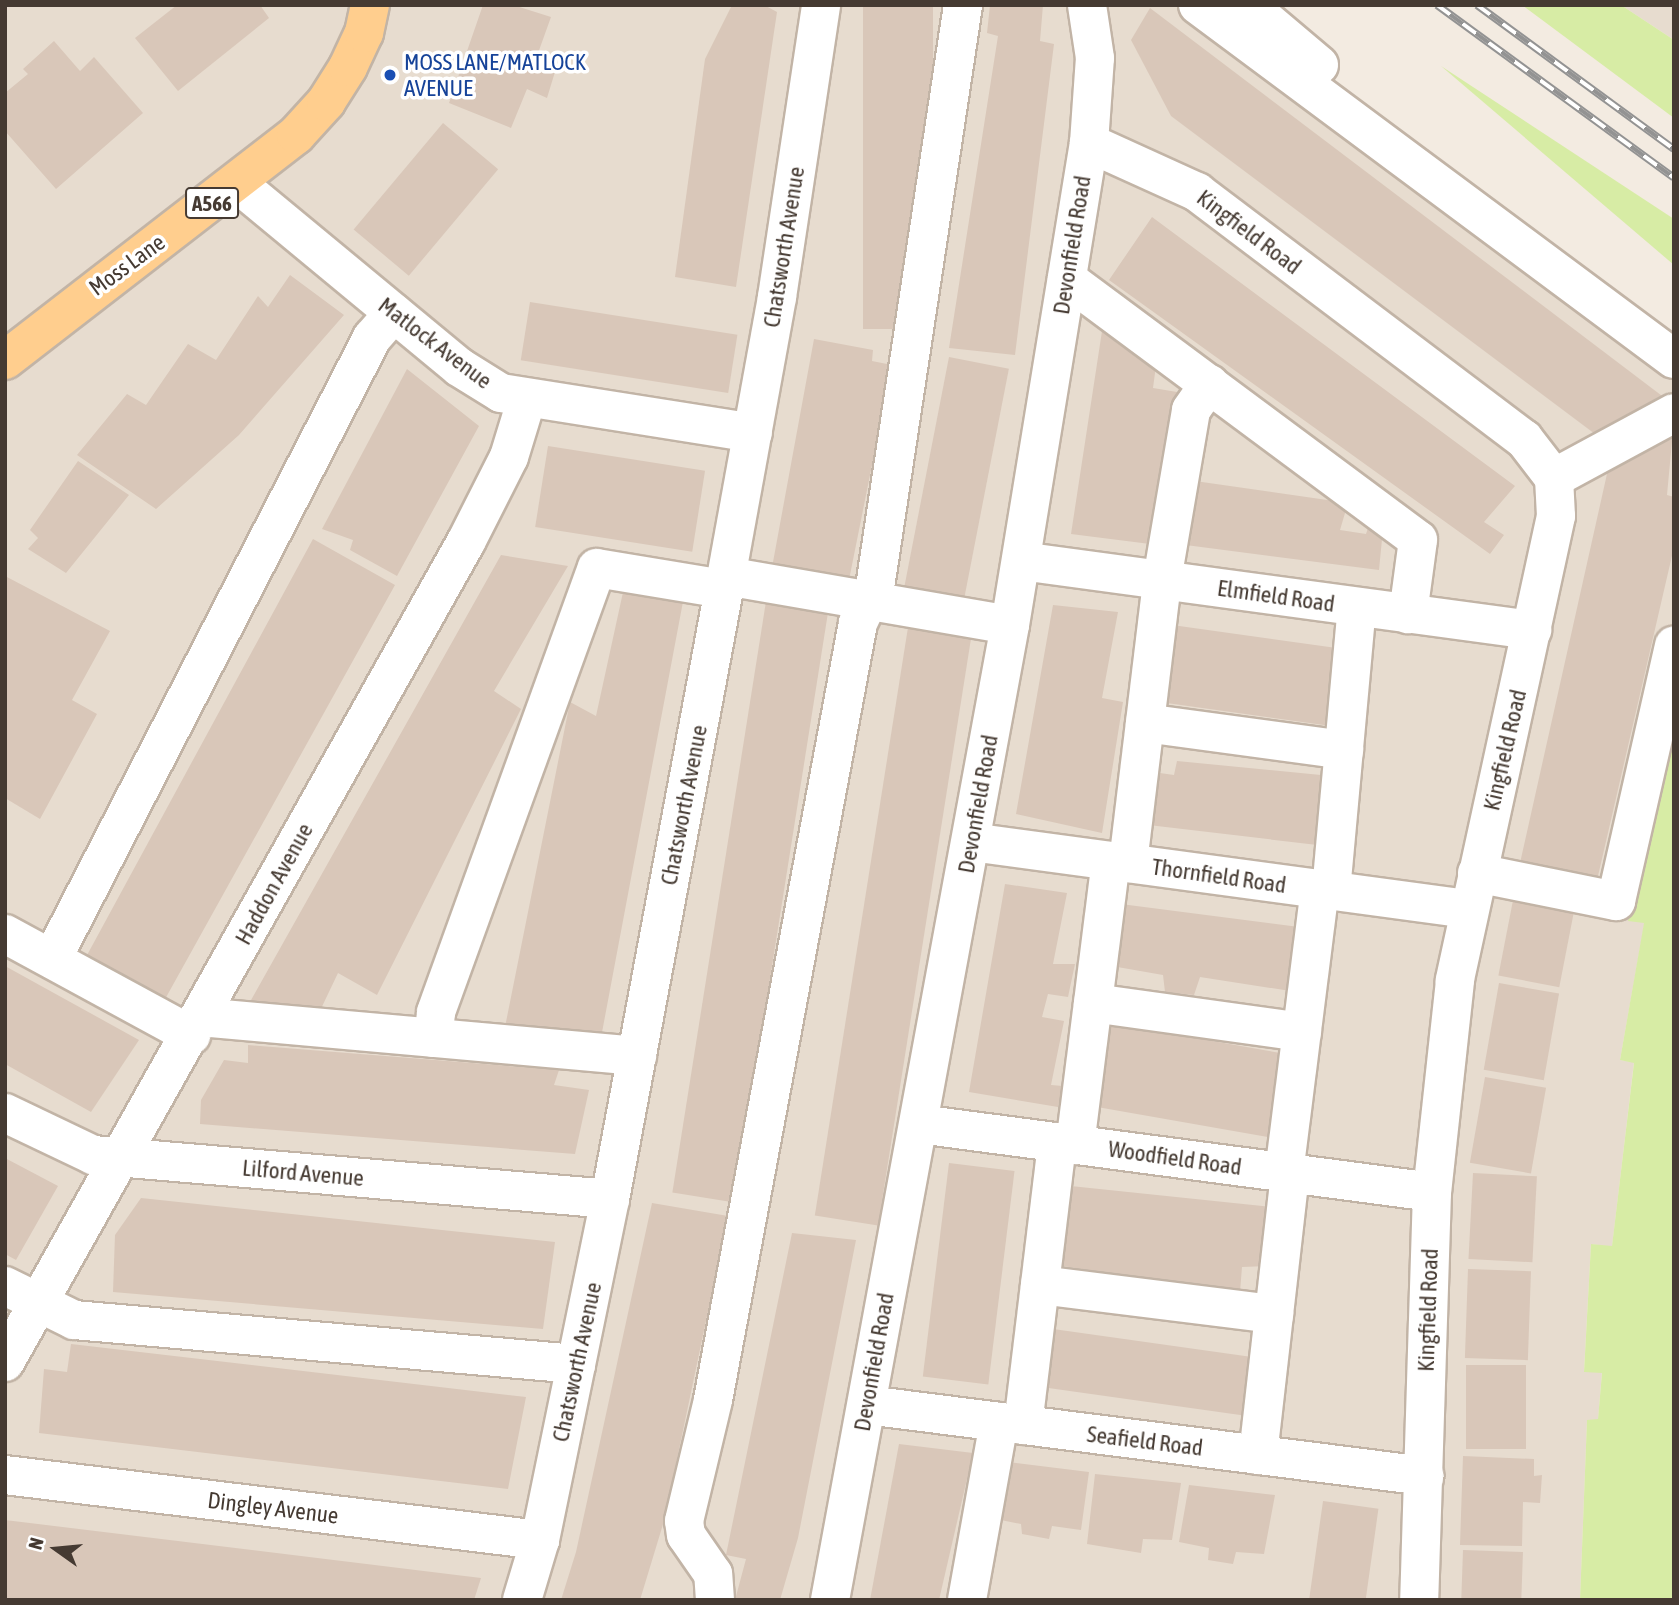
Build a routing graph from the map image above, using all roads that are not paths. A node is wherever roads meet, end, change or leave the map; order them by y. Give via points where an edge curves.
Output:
1 (370, 5) edge
2 (821, 5) edge
3 (962, 5) edge
4 (1087, 5) edge
5 (1198, 5) edge
6 (1248, 5) edge
7 (1342, 83) dead end
8 (1089, 143) junction
9 (238, 184) junction
10 (1067, 279) junction
11 (394, 313) junction
12 (1674, 359) edge
13 (5, 360) edge
14 (1209, 384) junction
15 (527, 398) junction
16 (1674, 413) edge
17 (753, 433) junction
18 (1554, 478) junction
19 (1021, 561) junction
20 (1161, 580) junction
21 (725, 582) junction
22 (868, 600) junction
23 (1357, 607) junction
24 (1408, 614) junction
25 (1010, 625) junction
26 (1532, 631) junction
27 (1674, 645) edge
28 (1145, 723) junction
29 (1344, 750) junction
30 (971, 842) junction
31 (1119, 862) junction
32 (1477, 873) junction
33 (1325, 890) junction
34 (1468, 909) junction
35 (5, 934) edge
36 (52, 960) junction
37 (1093, 1003) junction
38 (195, 1026) junction
39 (1302, 1032) junction
40 (433, 1038) junction
41 (637, 1056) junction
42 (5, 1113) edge
43 (919, 1124) junction
44 (1066, 1144) junction
45 (121, 1158) junction
46 (1287, 1173) junction
47 (1432, 1192) junction
48 (610, 1199) junction
49 (1040, 1285) junction
50 (5, 1286) edge
51 (39, 1305) junction
52 (1274, 1314) junction
53 (5, 1362) edge
54 (576, 1364) junction
55 (867, 1405) junction
56 (1011, 1424) junction
57 (1258, 1455) junction
58 (5, 1475) edge
59 (1424, 1476) junction
60 (540, 1540) junction
61 (522, 1600) edge
62 (715, 1600) edge
63 (830, 1600) edge
64 (967, 1600) edge
65 (1419, 1600) edge

1 - 9 main road, Moss Lane / A566 via 359,44 326,102 296,135
2 - 17 street, Chatsworth Avenue
3 - 22 street via 875,587
4 - 8 street, Devonfield Road via 1095,71
5 - 12 street
6 - 7 street
8 - 10 street, Devonfield Road
8 - 18 street, Kingfield Road via 1197,192 1524,439
9 - 11 street, Matlock Avenue
9 - 13 main road, Moss Lane / A566 via 46,324
10 - 14 street
10 - 19 street, Devonfield Road
11 - 15 street, Matlock Avenue via 481,383
11 - 36 street via 372,338
14 - 20 street via 1191,410
14 - 24 street via 1418,540
15 - 17 street, Matlock Avenue
15 - 38 street, Haddon Avenue via 509,457 466,542
16 - 18 street
17 - 21 street, Chatsworth Avenue
18 - 26 street, Kingfield Road via 1556,516
19 - 20 street, Elmfield Road
19 - 25 street, Devonfield Road
20 - 23 street, Elmfield Road
20 - 28 street
21 - 22 street
21 - 40 street via 597,568 436,1012
21 - 41 street, Chatsworth Avenue
22 - 25 street
22 - 62 street via 858,623 711,1411 684,1521 686,1535 713,1574
23 - 24 street, Elmfield Road
23 - 29 street
24 - 26 street, Elmfield Road
25 - 30 street, Devonfield Road
26 - 32 street, Kingfield Road
27 - 32 street via 1616,901
28 - 29 street
28 - 31 street
29 - 33 street
30 - 31 street, Thornfield Road
30 - 43 street, Devonfield Road
31 - 33 street, Thornfield Road
31 - 37 street
32 - 34 street, Kingfield Road
33 - 34 street, Thornfield Road
33 - 39 street
34 - 47 street, Kingfield Road
35 - 36 street
36 - 38 street
37 - 39 street
37 - 44 street
38 - 40 street
38 - 45 street, Haddon Avenue
39 - 46 street
40 - 41 street
41 - 48 street, Chatsworth Avenue
42 - 45 street, Lilford Avenue via 70,1148
43 - 44 street, Woodfield Road
43 - 55 street, Devonfield Road
44 - 46 street, Woodfield Road
44 - 49 street
45 - 48 street, Lilford Avenue
45 - 51 street, Haddon Avenue
46 - 47 street, Woodfield Road
46 - 52 street
47 - 59 street, Kingfield Road
48 - 54 street, Chatsworth Avenue
49 - 52 street
49 - 56 street
50 - 51 street
51 - 53 street, Haddon Avenue
51 - 54 street via 74,1320
52 - 57 street
54 - 60 street, Chatsworth Avenue
55 - 56 street, Seafield Road
55 - 63 street, Devonfield Road
56 - 57 street, Seafield Road
56 - 64 street
57 - 59 street, Seafield Road
58 - 60 street, Dingley Avenue
59 - 65 street, Kingfield Road
60 - 61 street, Chatsworth Avenue

